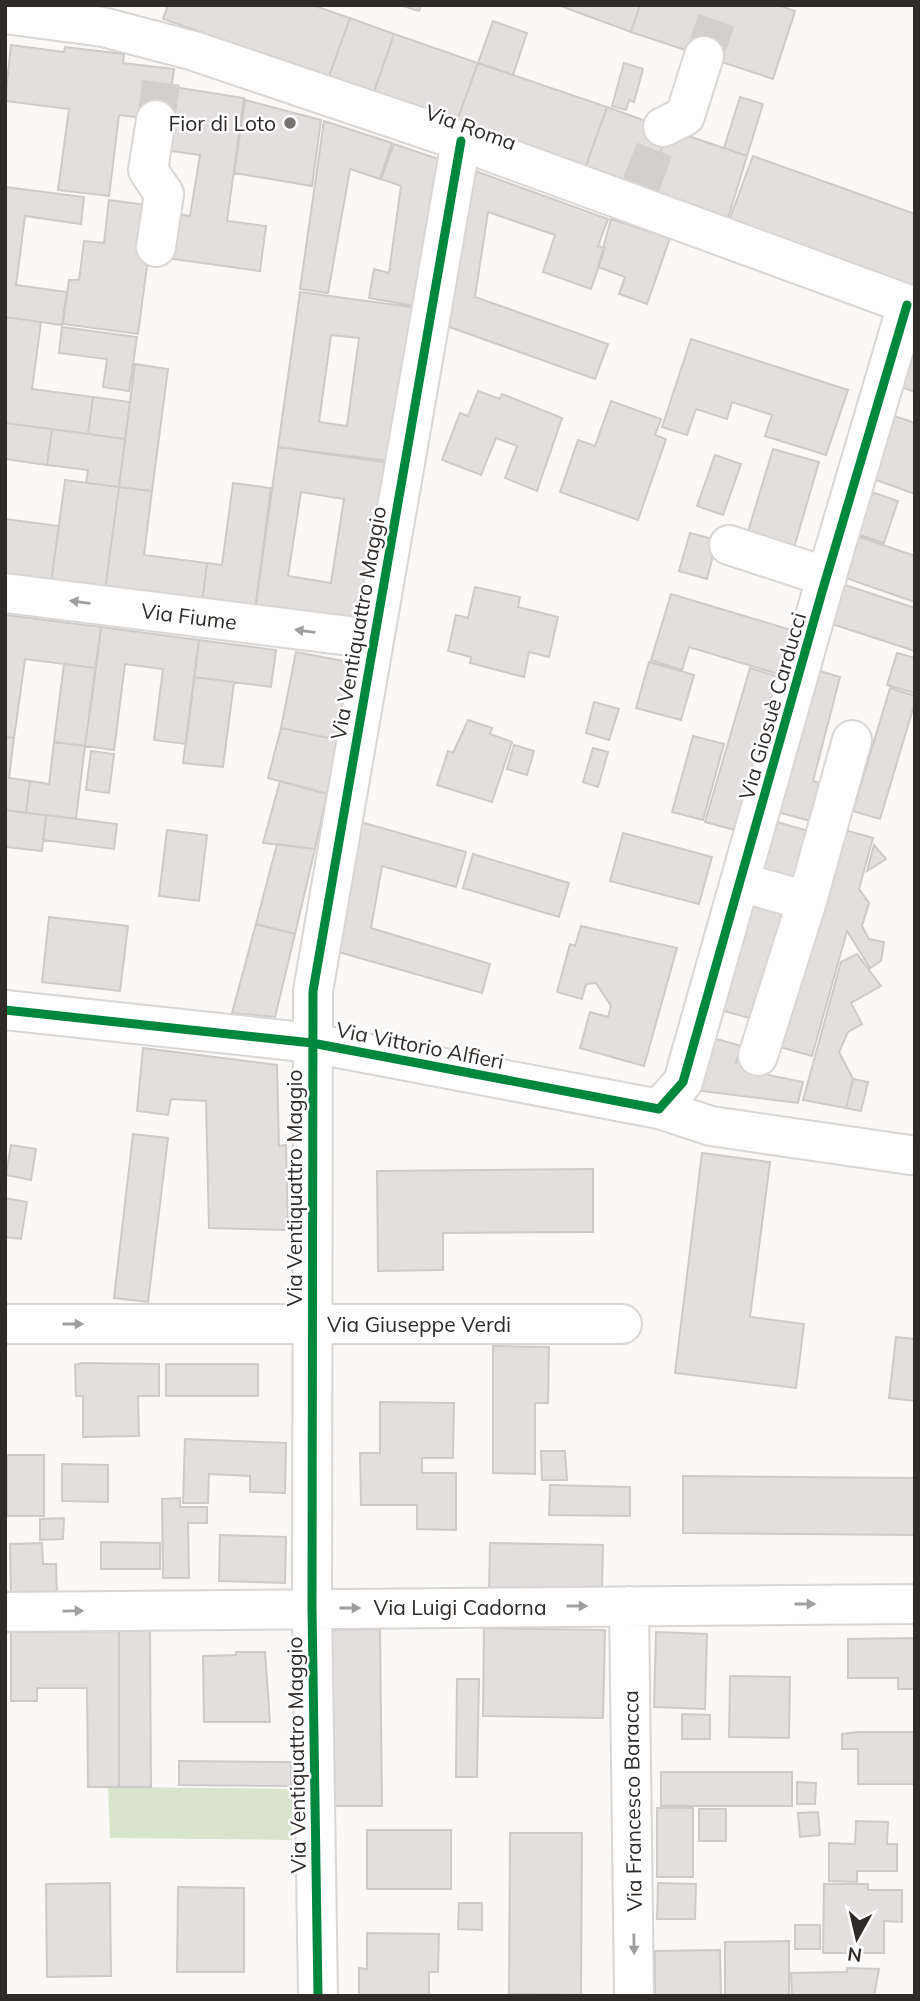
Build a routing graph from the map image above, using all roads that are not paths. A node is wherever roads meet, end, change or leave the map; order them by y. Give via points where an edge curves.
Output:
1 (5, 14) edge
2 (704, 56) tunnel mouth
3 (156, 120) tunnel mouth
4 (663, 127) tunnel mouth
5 (461, 141) junction
6 (156, 247) dead end
7 (911, 306) edge
8 (729, 545) dead end
9 (827, 577) junction
10 (5, 593) edge
11 (373, 639) junction
12 (852, 740) dead end
13 (740, 882) junction
14 (807, 901) junction
15 (5, 1010) edge
16 (312, 1043) junction
17 (758, 1056) dead end
18 (659, 1109) junction
19 (910, 1155) dead end
20 (5, 1324) edge
21 (311, 1324) junction
22 (622, 1324) dead end
23 (915, 1604) edge
24 (629, 1606) junction
25 (312, 1608) junction
26 (5, 1612) edge
27 (318, 1996) edge
28 (634, 1996) edge

1 - 5 street, Via Roma via 103,27 166,55
2 - 4 street via 685,116
3 - 6 street via 148,170 164,194
5 - 7 street, Via Roma via 638,195
5 - 11 street, Via Ventiquattro Maggio
7 - 9 street, Via Giosuè Carducci
8 - 9 street
9 - 13 street, Via Giosuè Carducci
11 -> 10 street, Via Fiume
11 - 16 street, Via Ventiquattro Maggio via 313,991
12 - 14 street
13 - 14 street
13 - 18 street, Via Giosuè Carducci via 683,1082
14 - 17 street
15 - 16 street, Via Vittorio Alfieri
16 - 18 street, Via Vittorio Alfieri
16 - 21 street, Via Ventiquattro Maggio
18 - 19 street, Via Vittorio Alfieri via 710,1126
20 -> 21 street, Via Giuseppe Verdi
21 - 22 street, Via Giuseppe Verdi
21 - 25 street, Via Ventiquattro Maggio
24 -> 23 street, Via Luigi Cadorna
25 -> 24 street, Via Luigi Cadorna
24 -> 28 street, Via Francesco Baracca
26 -> 25 street, Via Luigi Cadorna
25 - 27 street, Via Ventiquattro Maggio

